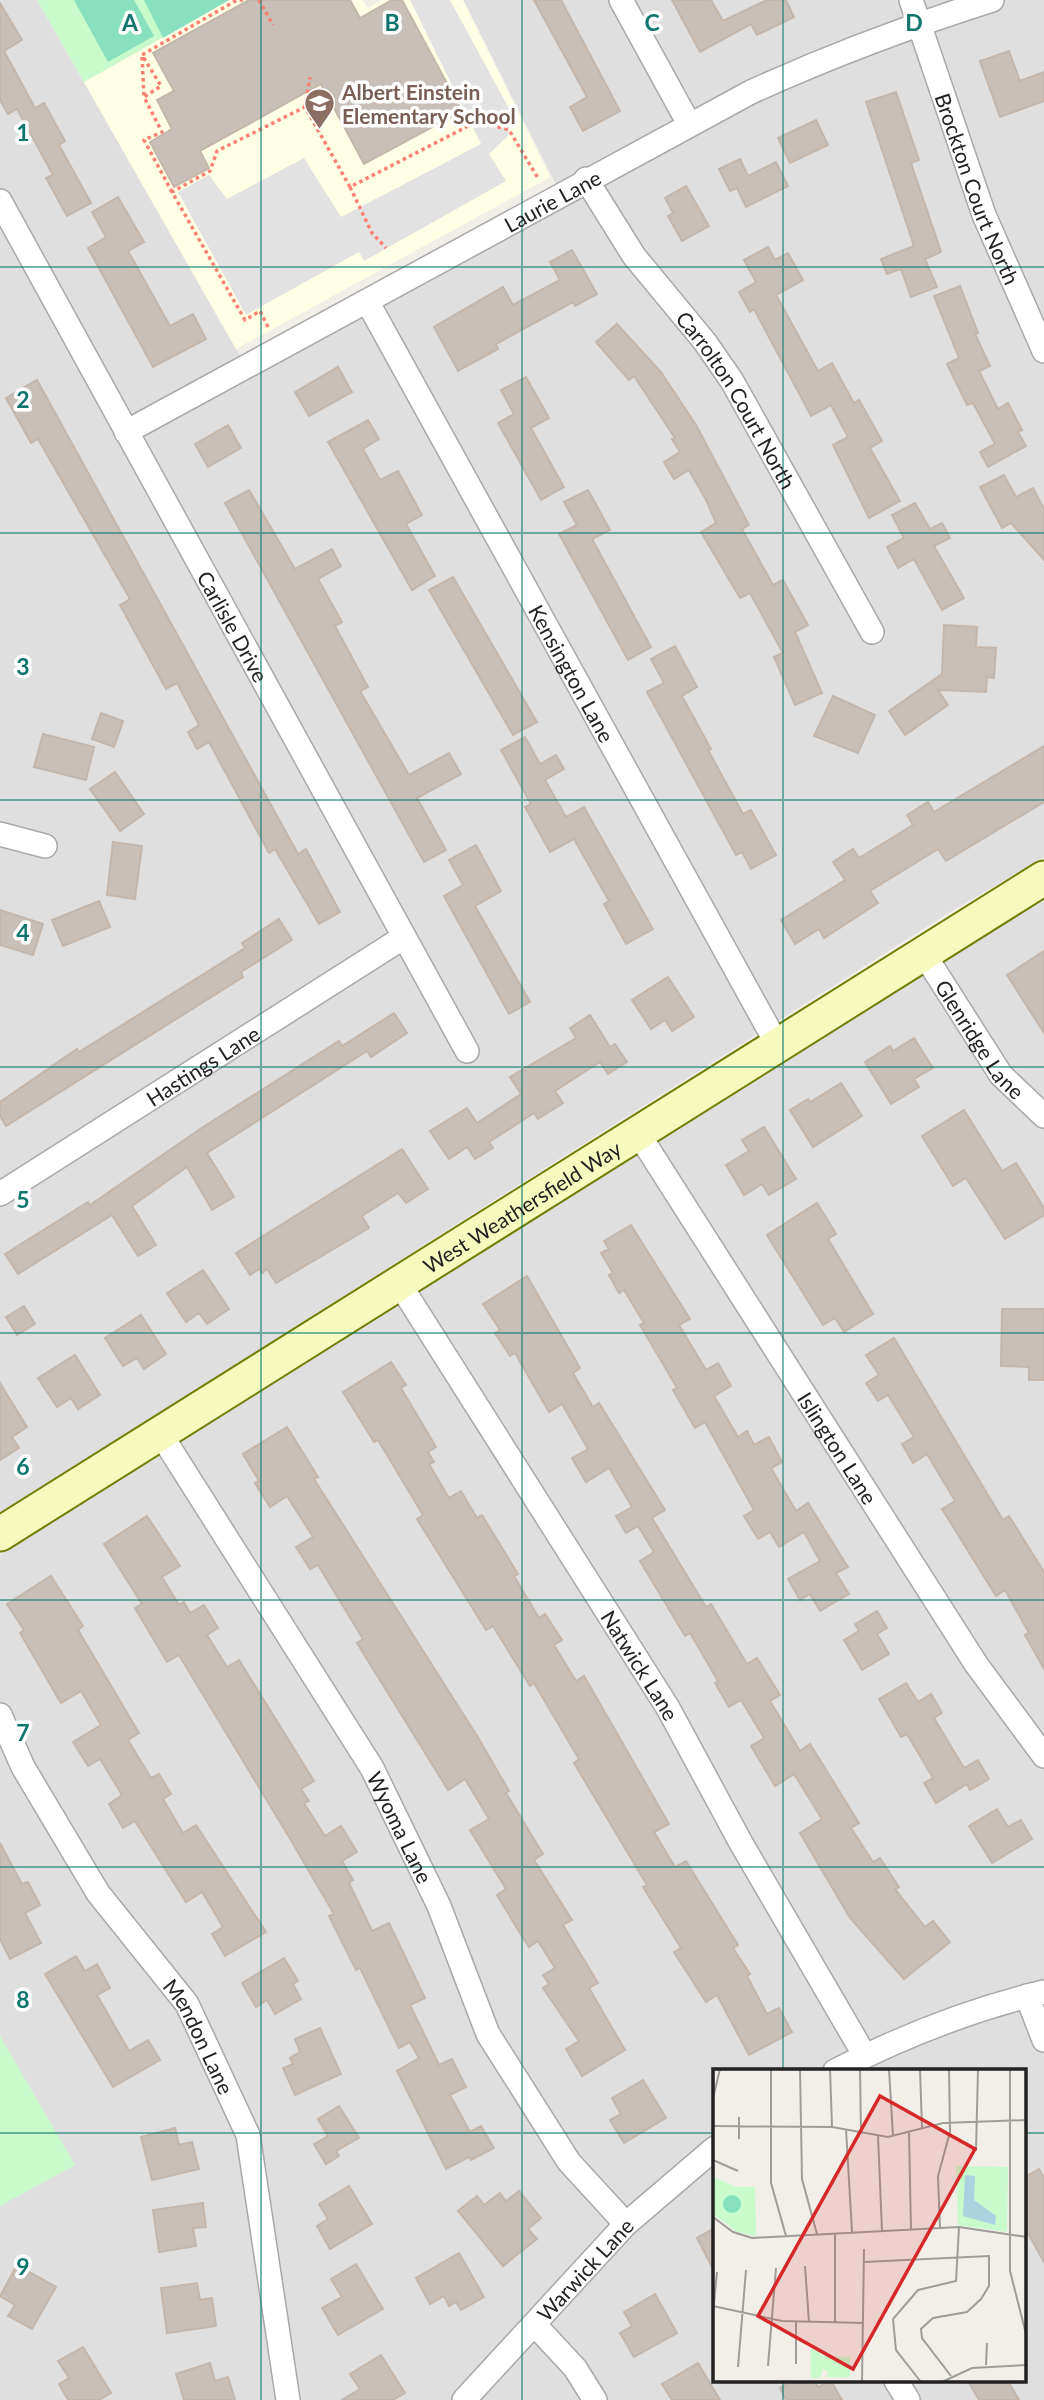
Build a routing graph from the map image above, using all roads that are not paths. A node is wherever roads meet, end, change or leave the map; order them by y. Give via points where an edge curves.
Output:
1 (621, 0) edge
2 (911, 0) edge
3 (992, 0) edge
4 (919, 23) junction
5 (689, 124) junction
6 (586, 179) junction
7 (0, 201) edge
8 (367, 301) junction
9 (1044, 351) edge
10 (127, 432) junction
11 (872, 632) dead end
12 (0, 834) edge
13 (45, 846) dead end
14 (1044, 878) edge
15 (404, 937) junction
16 (924, 954) junction
17 (778, 1045) junction
18 (467, 1051) dead end
19 (1044, 1116) edge
20 (638, 1133) junction
21 (0, 1194) edge
22 (399, 1283) junction
23 (160, 1433) junction
24 (0, 1534) edge
25 (0, 1715) edge
26 (1044, 1756) edge
27 (1036, 1994) edge
28 (1044, 2040) edge
29 (865, 2056) junction
30 (839, 2069) edge
31 (713, 2150) edge
32 (626, 2224) junction
33 (535, 2325) junction
34 (896, 2382) edge
35 (288, 2400) edge
36 (464, 2400) edge
37 (595, 2400) edge
38 (908, 2400) edge

1 - 5 street
2 - 4 street, Brockton Court North
3 - 4 street, Laurie Lane
4 - 5 street, Laurie Lane via 816,62
4 - 9 street, Brockton Court North via 984,215
5 - 6 street, Laurie Lane
6 - 8 street, Laurie Lane
6 - 11 street, Carrolton Court North via 634,256 732,381
7 - 10 street, Carlisle Drive
8 - 10 street, Laurie Lane
8 - 17 street, Kensington Lane
10 - 15 street, Carlisle Drive
12 - 13 street
14 - 16 street, West Weathersfield Way
15 - 18 street, Carlisle Drive
15 - 21 street, Hastings Lane
16 - 17 street, West Weathersfield Way
16 - 19 street, Glenridge Lane via 1001,1075
17 - 20 street, West Weathersfield Way
20 - 22 street, West Weathersfield Way
20 - 26 street, Islington Lane via 976,1664
22 - 23 street, West Weathersfield Way
22 - 29 street, Natwick Lane via 668,1708
23 - 24 street, West Weathersfield Way
23 - 32 street, Wyoma Lane via 372,1768 439,1906 488,2034 569,2162
25 - 35 street, Mendon Lane via 23,1767 98,1893 187,2004 248,2135
27 - 28 street
27 - 29 street
29 - 30 street
31 - 32 street, Warwick Lane
32 - 33 street, Warwick Lane
33 - 36 street, Warwick Lane
33 - 37 street via 575,2368
34 - 38 street

